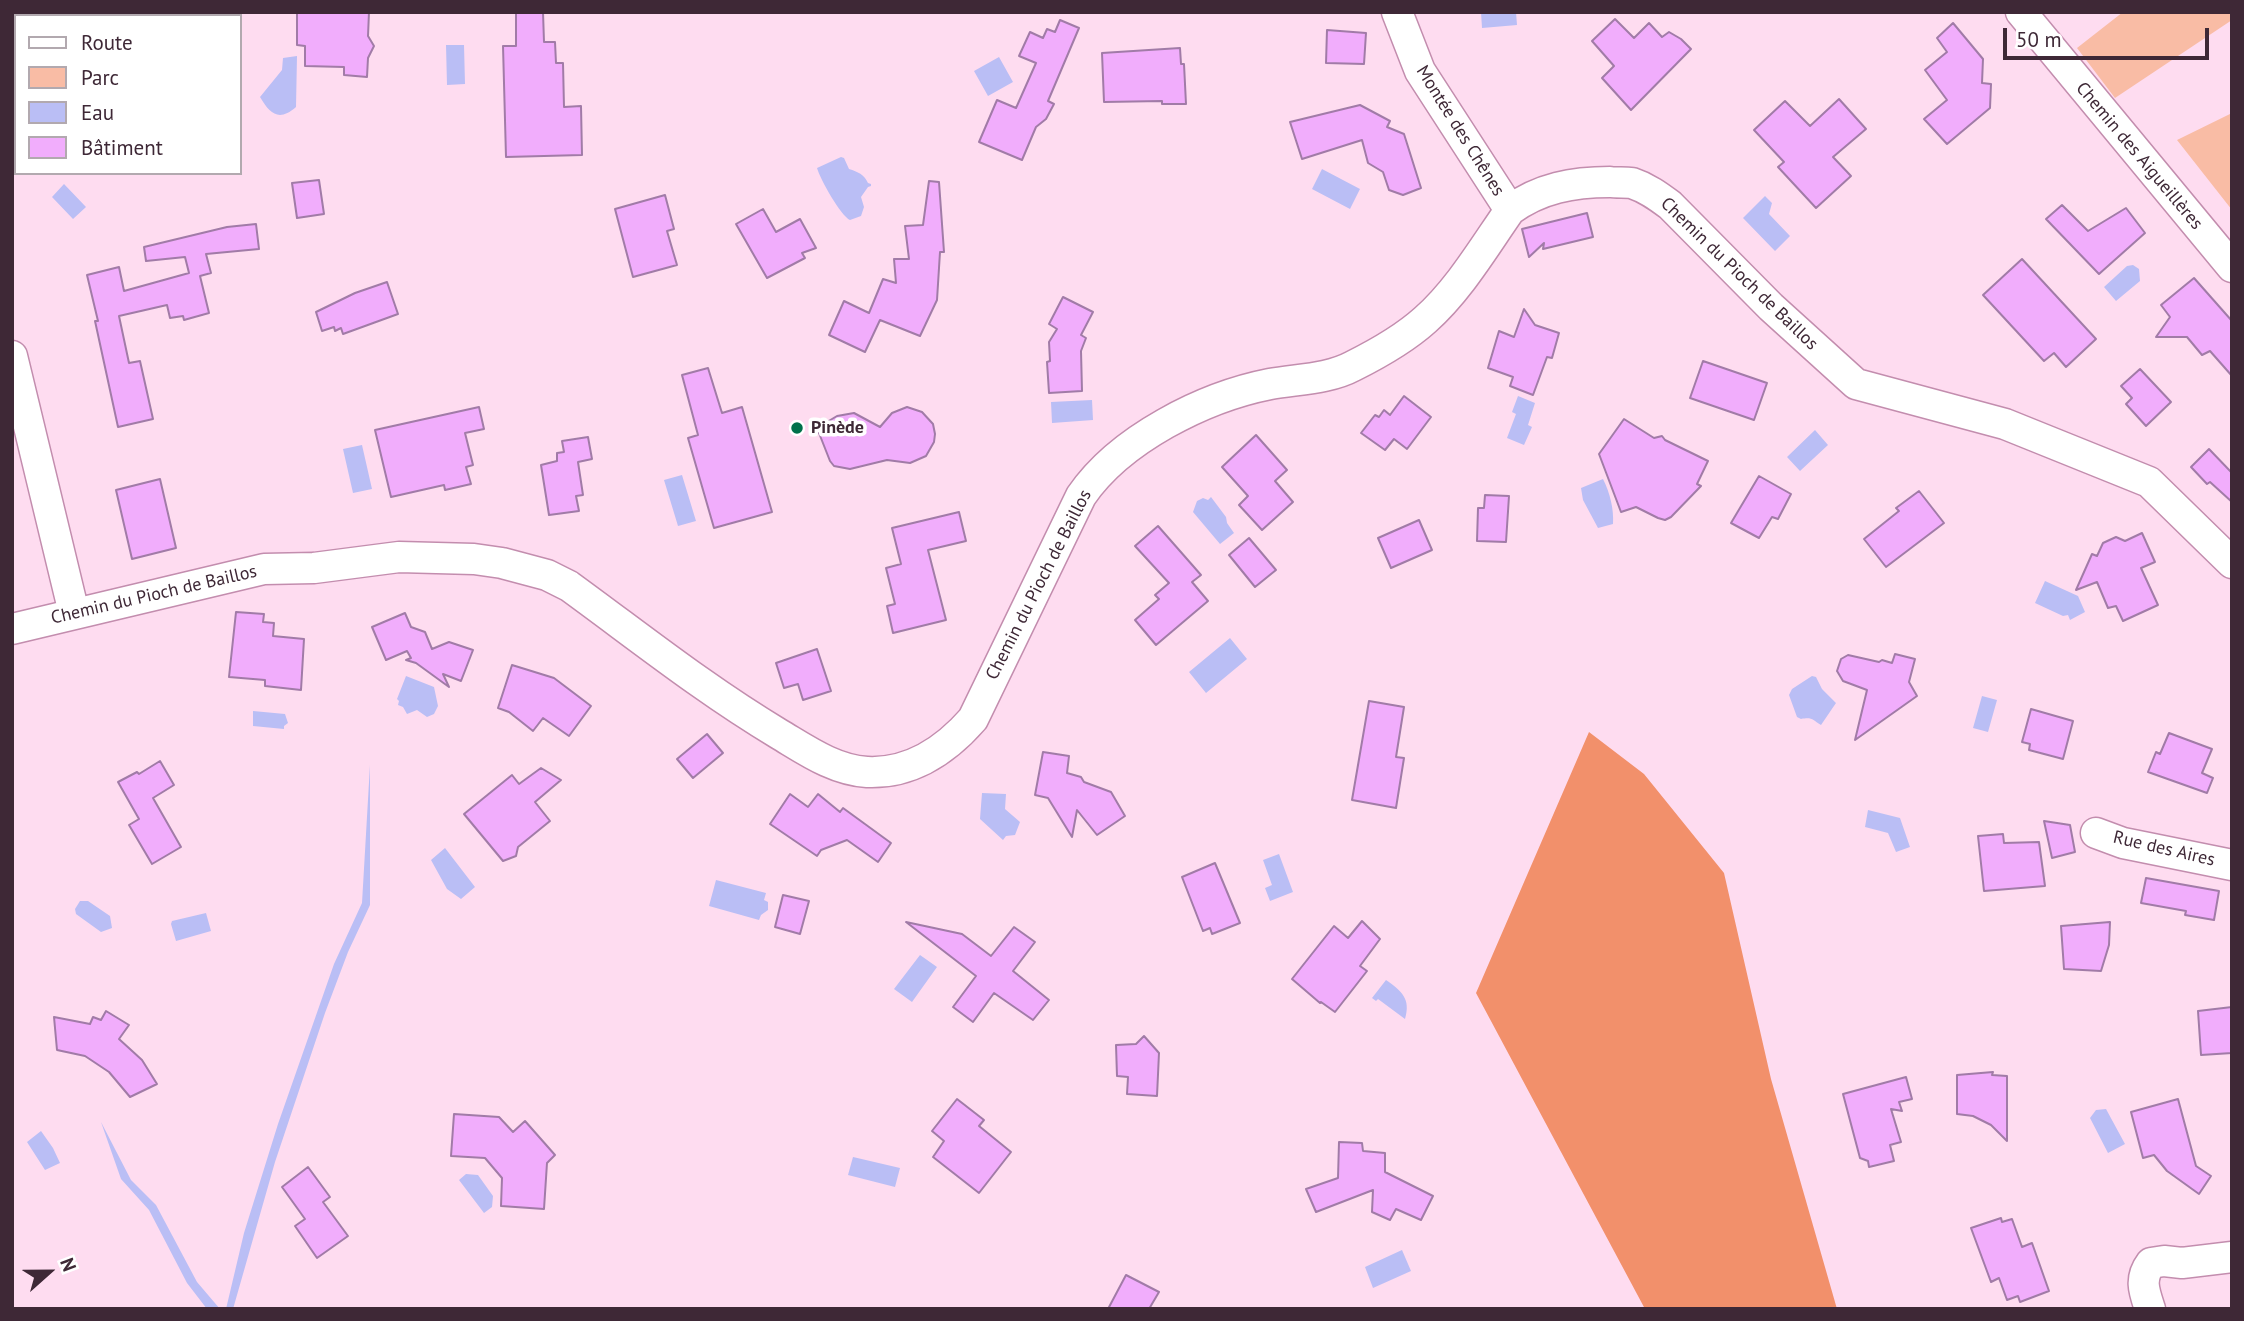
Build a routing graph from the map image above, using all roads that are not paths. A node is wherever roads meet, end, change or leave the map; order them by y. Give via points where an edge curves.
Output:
1 (1397, 12) edge
2 (2021, 12) edge
3 (1510, 210) junction
4 (2232, 267) edge
5 (12, 356) edge
6 (2232, 563) edge
7 (74, 613) junction
8 (12, 629) edge
9 (2096, 833) dead end
10 (2232, 864) edge
11 (2232, 1257) edge
12 (2151, 1309) edge

1 - 3 street, Montée des Chênes via 1420,71
2 - 4 street, Chemin des Aigueillères
3 - 6 street, Chemin du Pioch de Baillos via 1538,194 1568,185 1629,183 1652,191 1856,384 2005,424 2149,482
3 - 7 street, Chemin du Pioch de Baillos via 1448,296 1396,340 1338,373 1268,385 1200,406 1166,423 1103,469 1081,496 973,719 917,765 868,772 820,758 727,703 569,586 502,563 399,557 264,569
5 - 7 street
7 - 8 street, Chemin du Pioch de Baillos
9 - 10 street, Rue des Aires via 2123,843
11 - 12 street via 2151,1263 2144,1272 2144,1292

